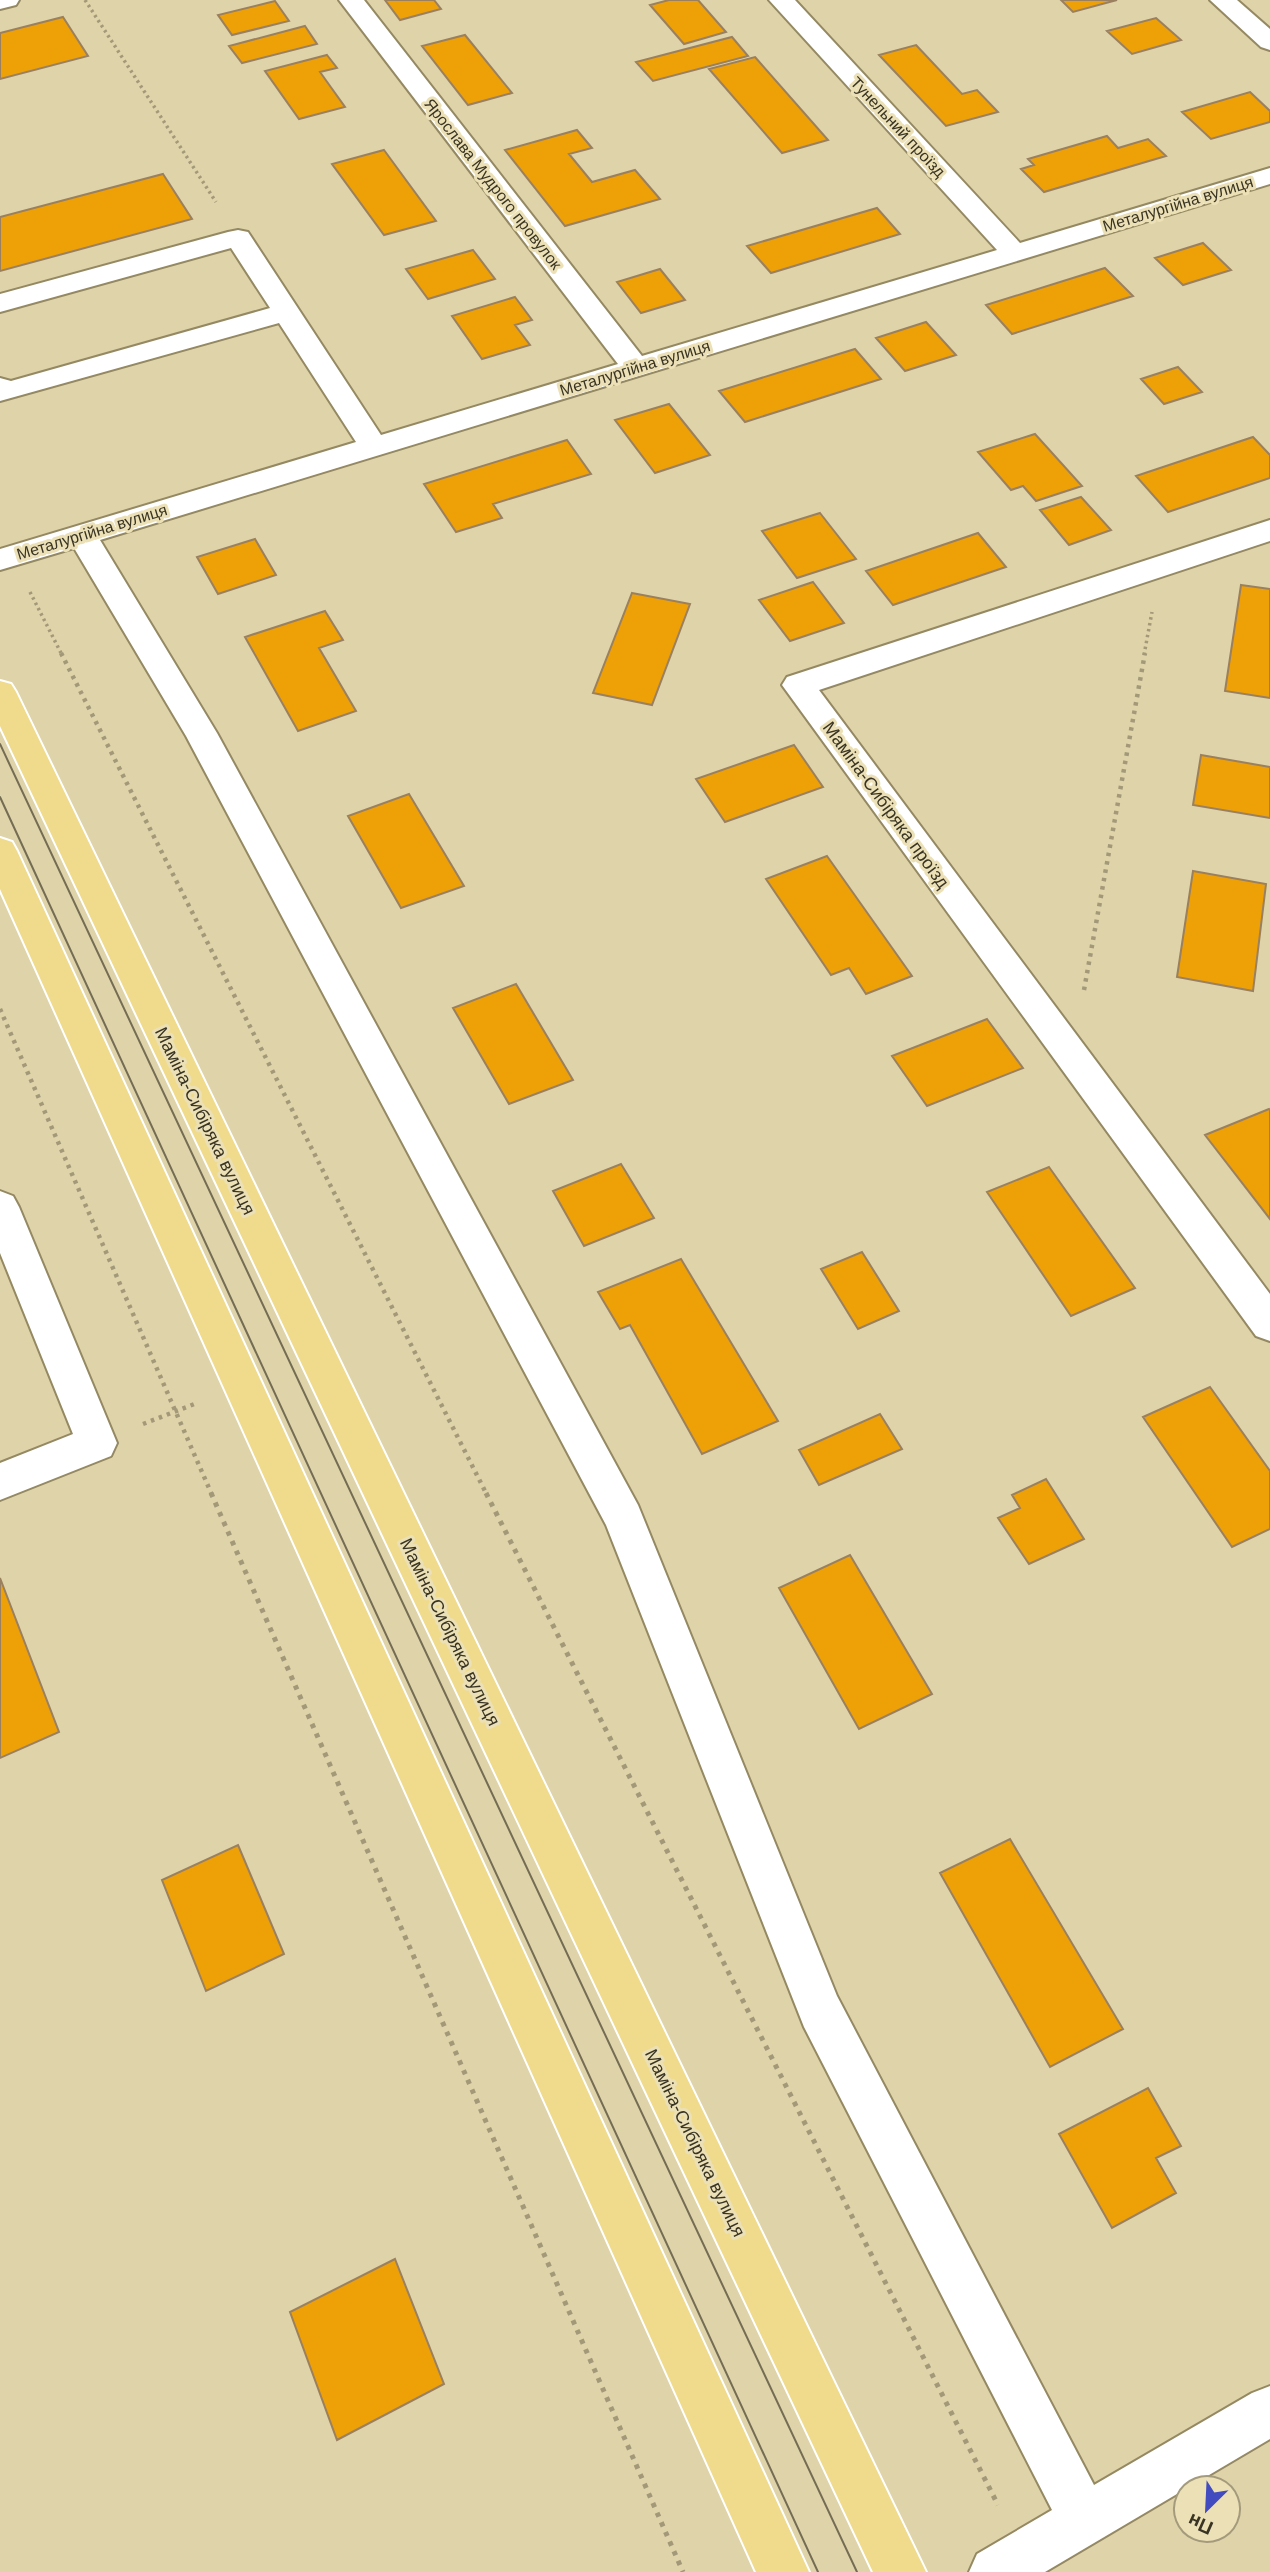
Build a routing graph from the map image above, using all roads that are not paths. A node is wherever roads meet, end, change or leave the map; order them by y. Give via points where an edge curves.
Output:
1 (7, 0) edge
2 (351, 0) edge
3 (781, 0) edge
4 (1222, 0) edge
5 (0, 2) edge
6 (1270, 42) edge
7 (1270, 176) edge
8 (1015, 253) junction
9 (0, 303) edge
10 (287, 312) junction
11 (636, 368) junction
12 (0, 387) edge
13 (374, 447) junction
14 (1270, 530) edge
15 (81, 536) junction
16 (0, 560) edge
17 (0, 692) edge
18 (0, 851) edge
19 (0, 1207) edge
20 (1270, 1324) edge
21 (0, 1482) edge
22 (1270, 2411) edge
23 (1085, 2520) junction
24 (1009, 2564) edge
25 (783, 2572) edge
26 (900, 2572) edge

1 - 5 street
2 - 11 street, Ярослава Мудрого провулок
3 - 8 street, Тунельний проїзд
4 - 6 street
7 - 8 street, Металургійна вулиця
8 - 11 street, Металургійна вулиця
9 - 10 street via 238,238
10 - 12 street via 3,393
10 - 13 street
11 - 13 street, Металургійна вулиця
13 - 15 street, Металургійна вулиця
14 - 20 street, Маміна-Сибіряка проїзд via 798,685
15 - 16 street, Металургійна вулиця
15 - 23 street via 201,733 624,1518 820,2011
17 - 26 main road, Маміна-Сибіряка вулиця
18 - 25 main road
19 - 21 street via 97,1443
22 - 23 street
23 - 24 street

